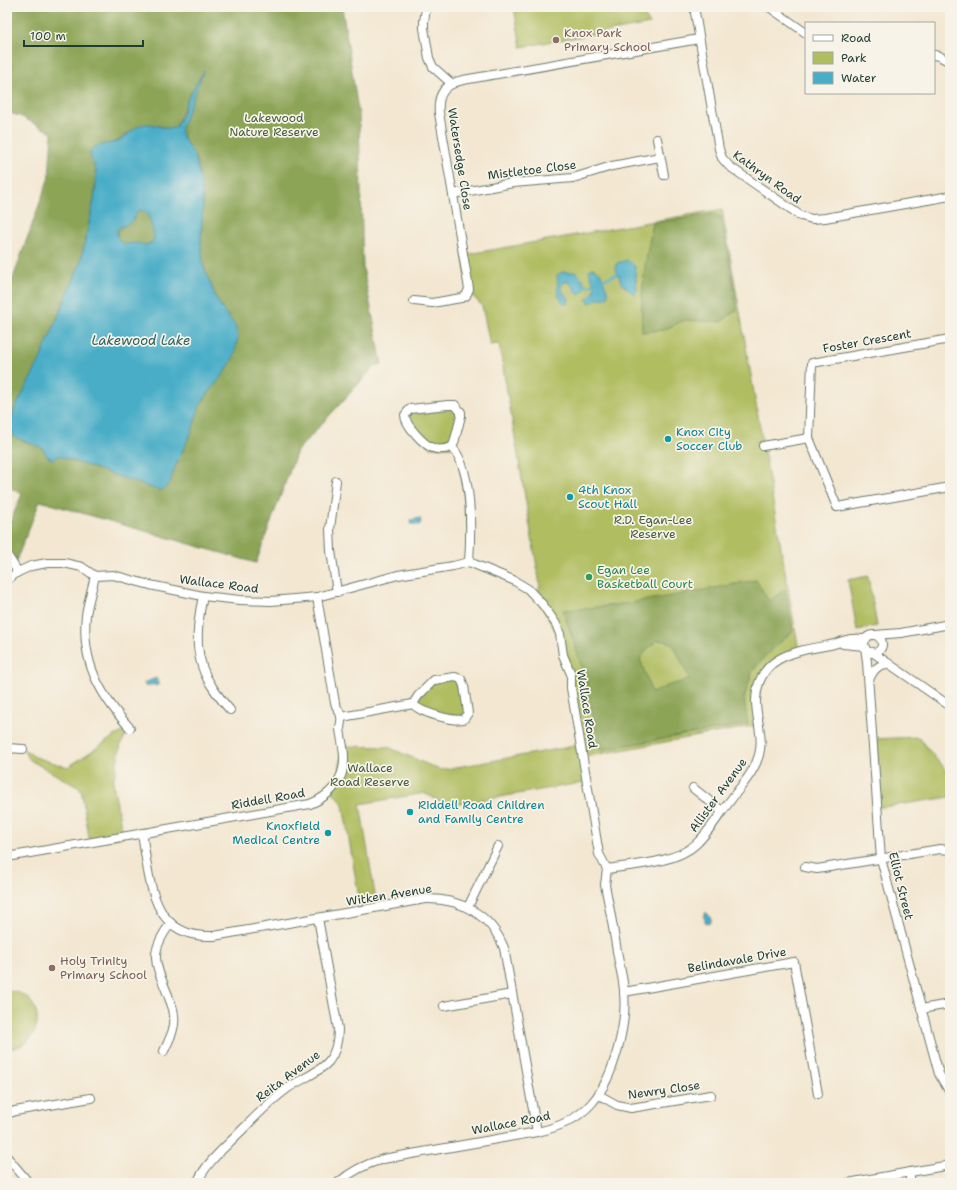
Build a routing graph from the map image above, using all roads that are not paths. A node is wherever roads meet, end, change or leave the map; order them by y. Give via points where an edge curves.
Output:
1 (694, 7) edge
2 (769, 7) edge
3 (426, 9) dead end
4 (805, 32) edge
5 (700, 39) junction
6 (935, 55) edge
7 (950, 62) edge
8 (452, 84) junction
9 (658, 139) dead end
10 (660, 157) junction
11 (664, 175) dead end
12 (453, 194) junction
13 (950, 196) edge
14 (414, 301) dead end
15 (950, 338) edge
16 (809, 438) junction
17 (452, 446) junction
18 (763, 446) dead end
19 (336, 481) dead end
20 (950, 487) edge
21 (7, 555) edge
22 (468, 562) junction
23 (18, 572) junction
24 (95, 576) junction
25 (7, 580) edge
26 (336, 592) junction
27 (203, 596) junction
28 (317, 597) junction
29 (950, 624) edge
30 (901, 632) junction
31 (874, 635) junction
32 (865, 644) junction
33 (880, 646) junction
34 (872, 652) junction
35 (888, 663) junction
36 (868, 681) junction
37 (412, 704) junction
38 (950, 706) edge
39 (230, 710) dead end
40 (342, 717) junction
41 (130, 728) dead end
42 (7, 748) edge
43 (23, 749) dead end
44 (693, 788) dead end
45 (722, 811) junction
46 (142, 834) junction
47 (498, 846) dead end
48 (950, 850) edge
49 (7, 857) edge
50 (881, 859) junction
51 (805, 867) dead end
52 (607, 869) junction
53 (468, 907) junction
54 (318, 918) junction
55 (171, 923) junction
56 (624, 992) junction
57 (512, 994) junction
58 (950, 1004) edge
59 (444, 1006) dead end
60 (921, 1010) junction
61 (164, 1051) dead end
62 (948, 1089) dead end
63 (818, 1094) dead end
64 (599, 1095) junction
65 (711, 1095) dead end
66 (91, 1098) dead end
67 (7, 1114) edge
68 (537, 1132) junction
69 (7, 1157) edge
70 (950, 1165) edge
71 (909, 1172) junction
72 (28, 1183) edge
73 (197, 1183) edge
74 (338, 1183) edge
75 (848, 1183) edge
76 (911, 1183) edge

1 - 5 street, Kathryn Road
2 - 4 street
3 - 8 street via 424,28 429,58 433,67
5 - 8 street
5 - 13 street, Kathryn Road via 722,158 729,166 790,209 806,218 817,219
6 - 7 street
8 - 12 street, Watersedge Close via 444,91 438,106
9 - 10 street
10 - 11 street
10 - 12 street, Mistletoe Close via 616,165 573,178 513,183
12 - 14 street, Watersedge Close via 468,291 466,296 461,298 432,303
15 - 16 street, Foster Crescent via 812,363
16 - 18 street
16 - 20 street, Foster Crescent via 837,507
17 - 17 street via 438,450 430,447 407,424 406,413 415,408 455,405 461,416
17 - 22 street via 460,457 468,493
19 - 26 street via 330,535
21 - 23 street
22 - 26 street, Wallace Road via 398,575
22 - 52 street, Wallace Road via 504,575 522,585 543,605 557,627 563,655 571,674 571,688 598,848
23 - 24 street via 36,565 60,563 82,567
23 - 25 street
24 - 27 street, Wallace Road via 113,575
24 - 41 street via 86,622 91,667 101,690
26 - 28 street, Wallace Road
27 - 28 street, Wallace Road via 262,602
27 - 39 street via 198,619 199,658 209,683
28 - 40 street, Riddell Road via 335,703
29 - 30 street
30 - 31 street
30 - 33 street
31 - 32 street via 870,636
31 - 33 street via 879,638
32 - 34 street via 868,651
32 - 36 street, Elliot Street
32 - 45 street, Allister Avenue via 834,644 788,654 773,663 765,672 759,683 756,701 761,735 757,762
33 - 34 street via 877,651
33 - 35 street
34 - 35 street
35 - 36 street via 876,667
35 - 38 street
36 - 50 street, Elliot Street
37 - 37 street via 434,680 458,678 463,681 468,713 464,719 455,720 422,711
37 - 40 street
40 - 46 street, Riddell Road via 340,729 343,769 337,784 323,799 310,804
42 - 43 street
44 - 45 street
45 - 52 street, Allister Avenue via 700,840 681,854
46 - 49 street, Riddell Road
46 - 55 street, Witken Avenue via 154,899
47 - 53 street
48 - 50 street via 940,849
50 - 51 street via 817,869
50 - 60 street, Elliot Street
52 - 56 street, Wallace Road via 605,885
53 - 54 street, Witken Avenue via 447,900 425,899
53 - 57 street, Witken Avenue via 490,924 500,939 507,958
54 - 55 street, Witken Avenue via 207,936 179,929
54 - 73 street, Reita Avenue via 338,1029 338,1042 334,1053 324,1066 289,1088 260,1112 213,1159
55 - 61 street via 160,939 156,955 156,965 174,1015 174,1027
56 - 63 street, Belindavale Drive via 794,962
56 - 64 street, Wallace Road via 624,1019 620,1040 609,1078
57 - 59 street
57 - 68 street, Witken Avenue
58 - 60 street
60 - 62 street, Elliot Street via 939,1074
64 - 65 street, Newry Close via 617,1105 631,1108
64 - 68 street, Wallace Road via 575,1117 558,1126
66 - 67 street
68 - 74 street, Wallace Road via 384,1158 362,1166
69 - 72 street
70 - 71 street
71 - 75 street
71 - 76 street

